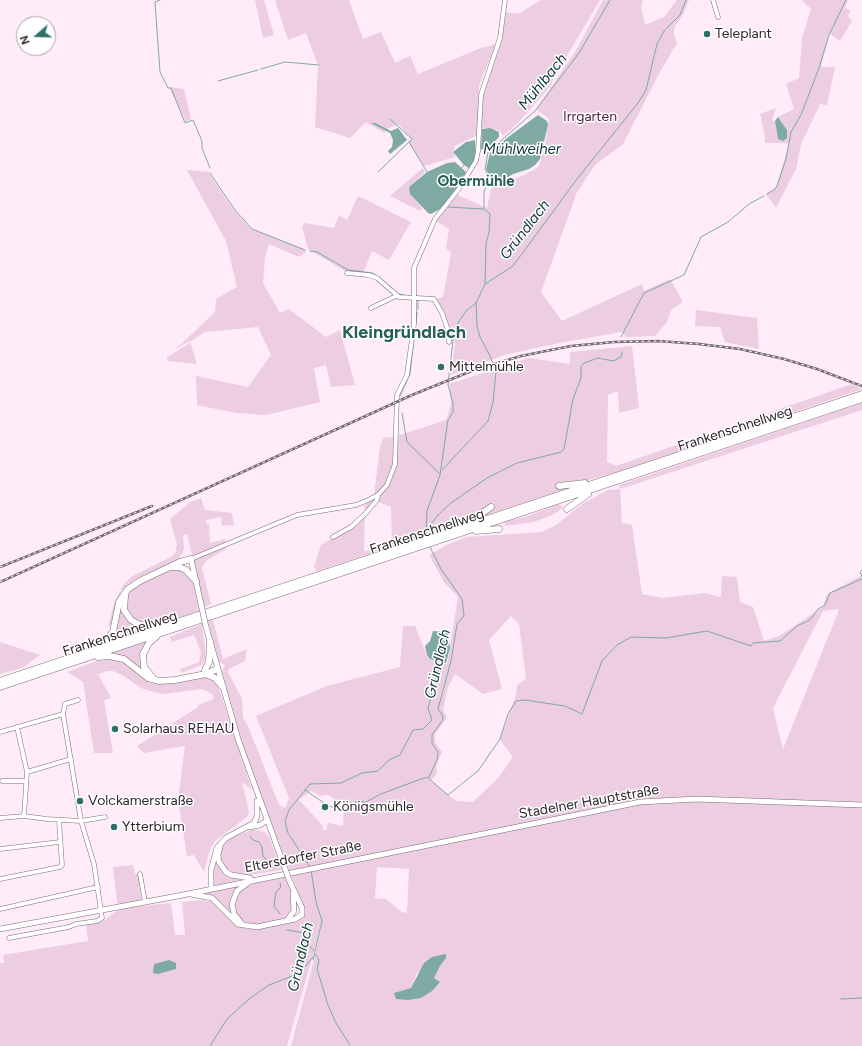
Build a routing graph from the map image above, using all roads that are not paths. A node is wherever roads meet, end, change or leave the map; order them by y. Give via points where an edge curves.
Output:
1 (505, 0) edge
2 (713, 0) edge
3 (718, 16) dead end
4 (347, 273) dead end
5 (396, 296) junction
6 (415, 299) junction
7 (371, 308) dead end
8 (448, 342) dead end
9 (862, 394) edge
10 (862, 400) edge
11 (600, 484) junction
12 (560, 486) dead end
13 (378, 495) junction
14 (491, 507) dead end
15 (567, 509) dead end
16 (499, 529) dead end
17 (459, 531) junction
18 (333, 537) dead end
19 (191, 560) junction
20 (179, 566) junction
21 (169, 568) junction
22 (196, 581) junction
23 (126, 590) junction
24 (169, 625) junction
25 (163, 633) junction
26 (210, 642) junction
27 (81, 654) junction
28 (88, 658) junction
29 (217, 669) junction
30 (206, 672) junction
31 (0, 681) edge
32 (156, 681) junction
33 (222, 686) junction
34 (0, 687) edge
35 (78, 700) dead end
36 (63, 714) junction
37 (17, 727) junction
38 (0, 732) edge
39 (71, 759) junction
40 (26, 772) junction
41 (26, 780) junction
42 (2, 781) dead end
43 (256, 792) junction
44 (862, 805) edge
45 (24, 816) junction
46 (105, 817) dead end
47 (0, 818) edge
48 (59, 820) junction
49 (81, 821) junction
50 (266, 821) junction
51 (255, 824) junction
52 (271, 833) junction
53 (60, 842) junction
54 (222, 843) junction
55 (418, 846) joint
56 (0, 849) edge
57 (140, 874) dead end
58 (0, 879) edge
59 (256, 879) junction
60 (98, 888) junction
61 (211, 888) junction
62 (293, 888) junction
63 (194, 891) junction
64 (186, 894) junction
65 (144, 901) junction
66 (0, 908) edge
67 (101, 910) junction
68 (286, 920) junction
69 (244, 926) junction
70 (0, 930) edge
71 (9, 938) dead end

1 - 6 street via 501,33 481,95 478,156 458,190 434,219 414,268
2 - 3 street
4 - 5 street via 377,278
5 - 6 street
5 - 7 street
6 - 8 street via 431,298 436,302 447,327
6 - 13 street via 407,375 397,395 395,464 387,485
9 - 11 highway, Frankenschnellweg
10 - 11 highway, Frankenschnellweg
11 - 12 highway
11 - 15 highway
11 - 17 highway, Frankenschnellweg
13 - 18 street via 366,514
13 - 19 street via 356,504 297,515
14 - 17 highway
16 - 17 highway
17 - 24 highway, Frankenschnellweg
17 - 25 highway, Frankenschnellweg
19 - 20 highway
19 - 21 highway
19 - 22 main road
20 - 21 highway
20 - 22 highway
21 - 23 highway via 135,583
22 - 26 main road, bridge
23 - 24 highway via 124,605 131,620 140,625
23 - 27 highway via 119,602 116,624 111,635
24 - 27 highway, Frankenschnellweg
25 - 28 highway, Frankenschnellweg
25 - 32 highway via 149,643 143,654 144,667
26 - 29 main road
26 - 30 highway
27 - 31 highway, Frankenschnellweg
28 - 32 highway via 109,656 124,659 148,678
28 - 34 highway, Frankenschnellweg
29 - 30 highway
29 - 33 main road
30 - 32 highway via 168,682
30 - 33 highway
33 - 43 main road
35 - 36 street via 65,704
36 - 37 street
36 - 39 street
37 - 38 street
37 - 40 street
39 - 40 street
39 - 49 street
40 - 41 street
41 - 42 street
41 - 45 street
43 - 50 main road
43 - 51 main road via 258,812
44 - 55 main road, Stadelner Hauptstraße via 697,799 646,802
45 - 47 street
45 - 48 street
46 - 49 street
48 - 49 street
48 - 53 street
49 - 60 street via 94,864
50 - 51 main road
50 - 52 main road
51 - 52 main road
51 - 54 main road via 231,834
52 - 62 main road, bridge
53 - 56 street
53 - 58 street via 60,867
54 - 59 main road via 218,855 219,862 226,872
54 - 61 main road via 214,854
55 - 59 main road, Eltersdorfer Straße
57 - 65 street
59 - 61 main road, Eltersdorfer Straße
59 - 69 main road via 242,886 233,899 234,914
60 - 66 street
60 - 67 street
61 - 63 main road, Eltersdorfer Straße
62 - 68 main road via 294,911
62 - 68 main road via 303,913 295,919
63 - 64 main road, Eltersdorfer Straße
63 - 65 main road, Eltersdorfer Straße
64 - 65 main road, Eltersdorfer Straße
64 - 69 main road via 212,898 233,921
65 - 67 main road, Eltersdorfer Straße
67 - 70 main road, Eltersdorfer Straße
67 - 71 street via 102,918 97,921
68 - 69 main road via 257,927

